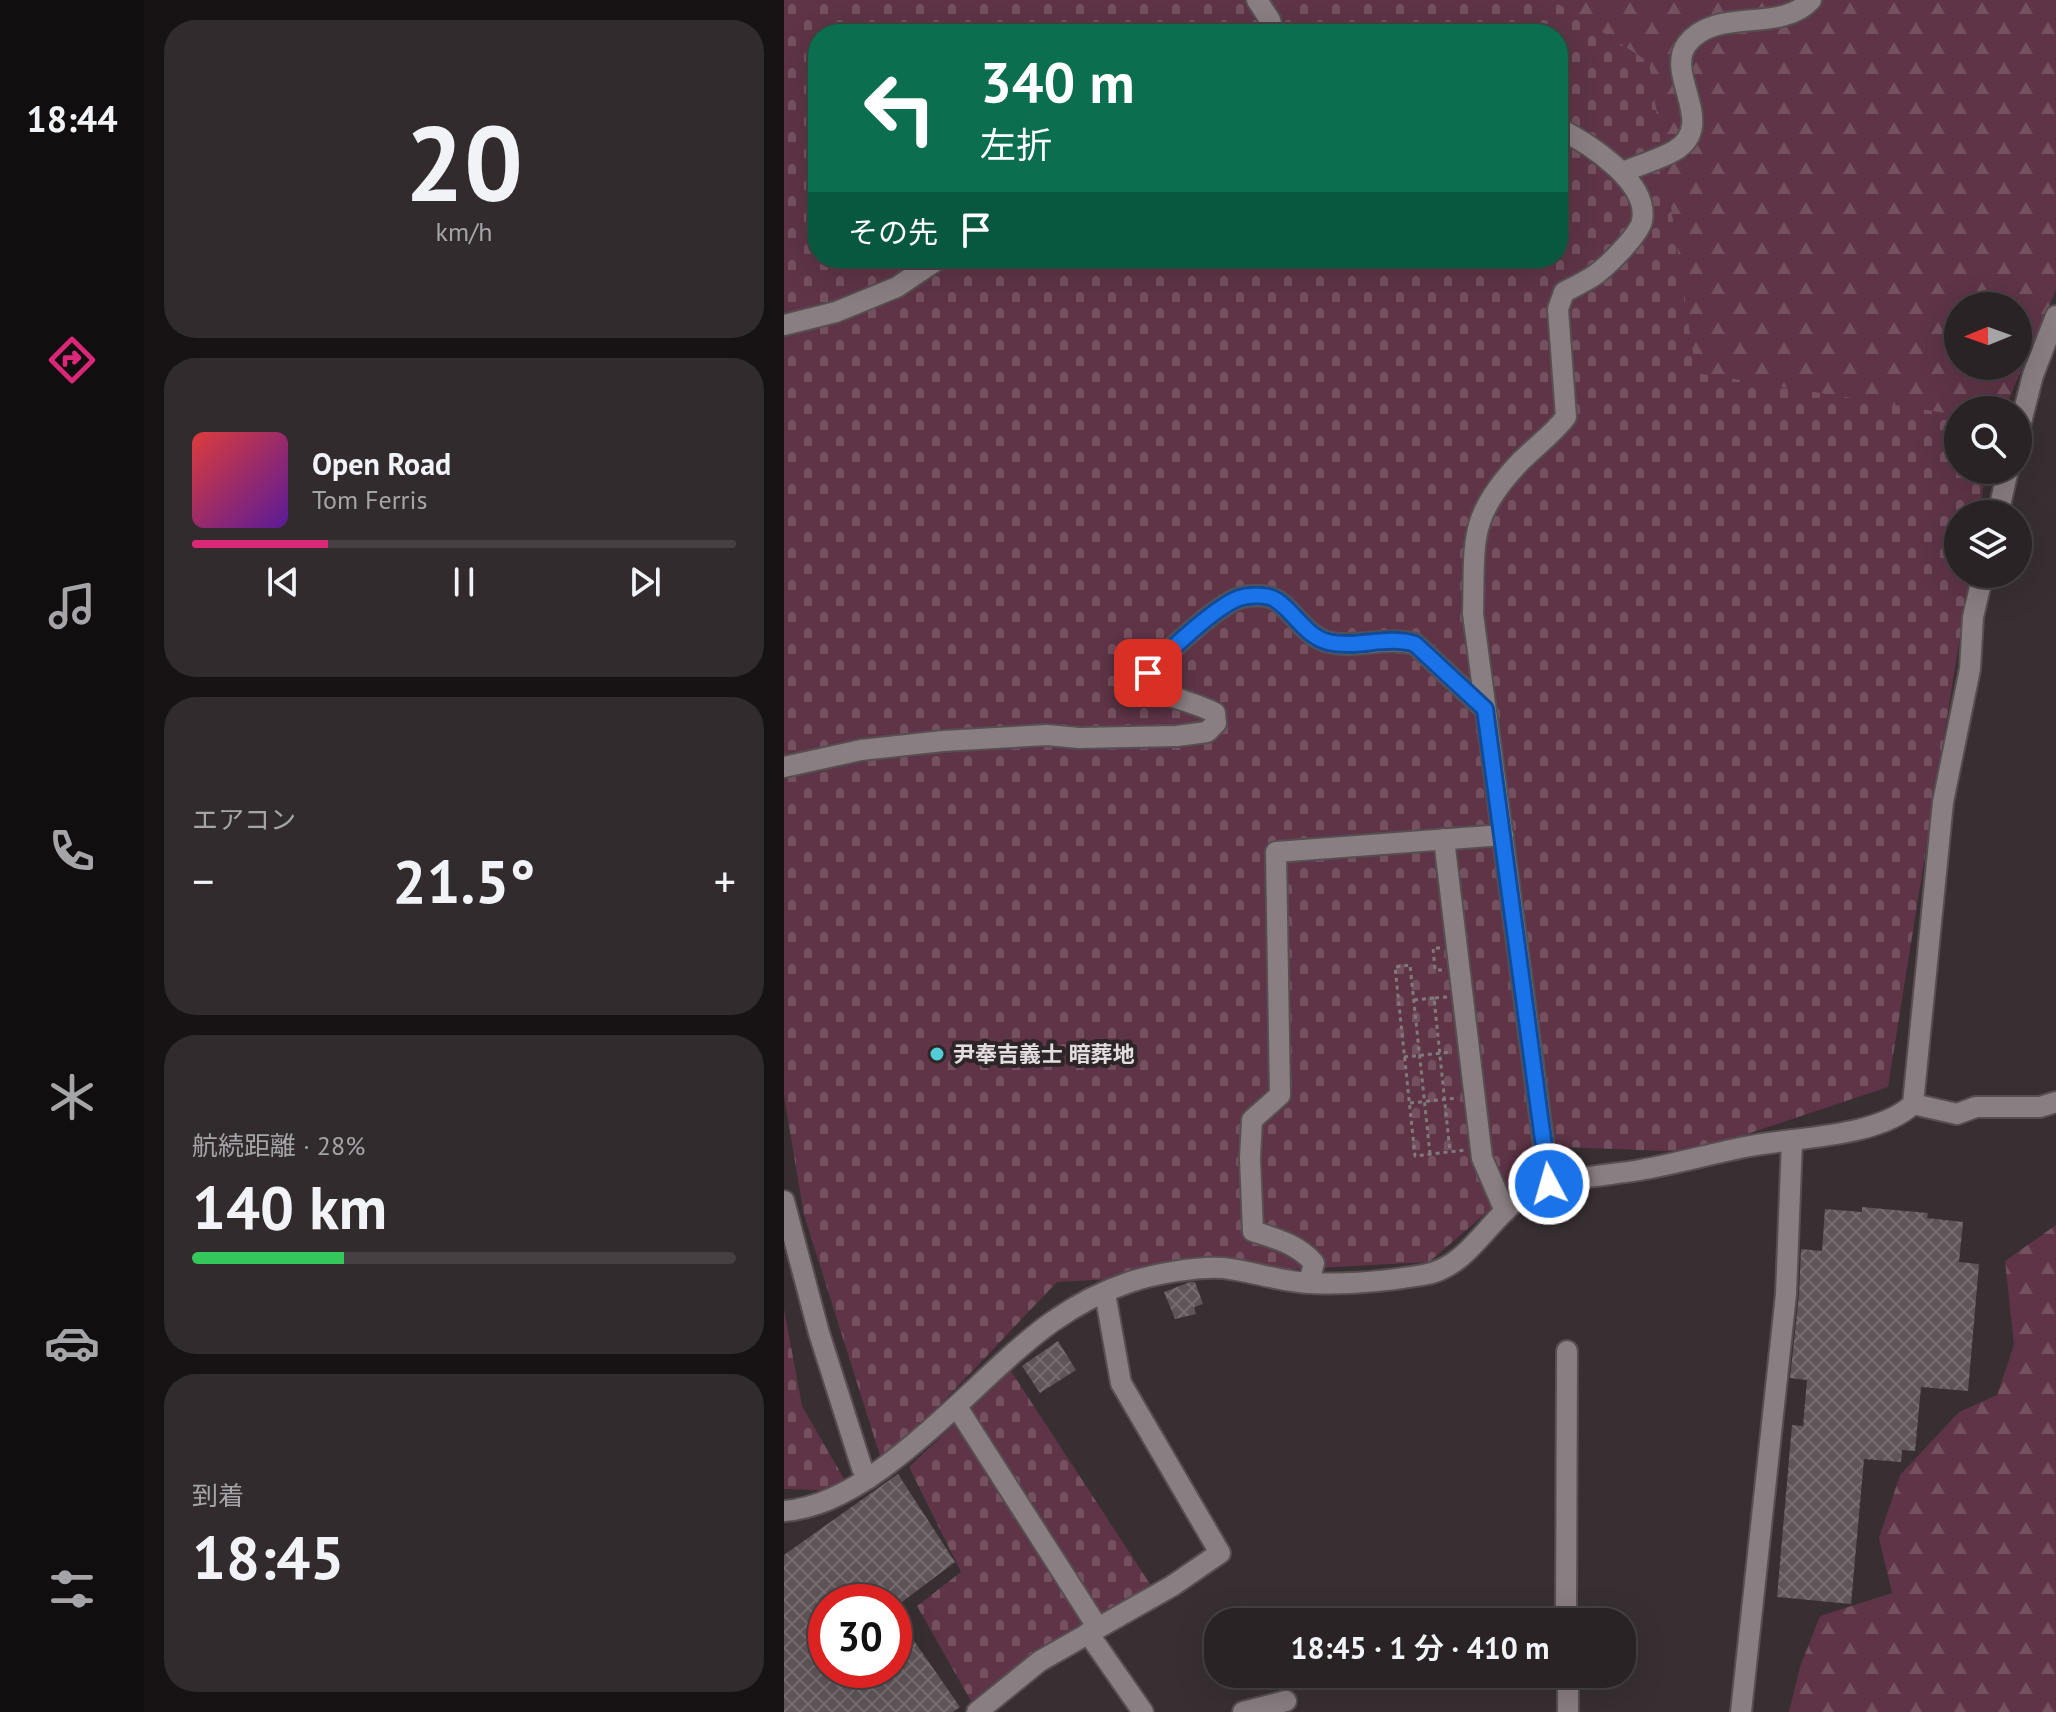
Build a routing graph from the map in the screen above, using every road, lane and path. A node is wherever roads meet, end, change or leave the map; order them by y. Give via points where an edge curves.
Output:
1 (1257, 0) edge
2 (1811, 0) edge
3 (1271, 24) edge
4 (1568, 135) edge
5 (1623, 172) junction
6 (925, 268) edge
7 (2056, 316) edge
8 (784, 325) edge
9 (2028, 396) edge
10 (1980, 588) edge
11 (1485, 709) junction
12 (784, 767) edge
13 (1503, 835) junction
14 (1444, 839) junction
15 (1462, 995) junction
16 (1434, 998) junction
17 (1414, 1000) junction
18 (1469, 1050) junction
19 (1440, 1053) junction
20 (1420, 1056) junction
21 (1404, 1057) junction
22 (1474, 1096) junction
23 (1445, 1100) junction
24 (1425, 1102) junction
25 (2056, 1102) edge
26 (1409, 1103) junction
27 (1913, 1104) junction
28 (1792, 1141) junction
29 (1481, 1149) junction
30 (1450, 1152) junction
31 (1430, 1154) junction
32 (1549, 1184) junction
33 (784, 1201) edge
34 (1505, 1211) junction
35 (1309, 1283) junction
36 (1105, 1293) junction
37 (1567, 1351) dead end
38 (957, 1407) junction
39 (869, 1478) junction
40 (784, 1511) edge
41 (1566, 1608) edge
42 (1093, 1630) junction
43 (1568, 1688) edge
44 (1286, 1701) dead end
45 (977, 1712) edge
46 (1143, 1712) edge
47 (1243, 1712) edge
48 (1568, 1712) edge
49 (1741, 1712) edge

1 - 3 street
2 - 5 street via 1780,16 1700,32 1686,45 1682,61 1691,132 1676,150
4 - 5 street
5 - 11 street via 1637,194 1642,224 1595,275 1564,292 1558,309 1566,417 1500,483 1480,516 1473,614
6 - 8 street via 897,287 836,312
7 - 9 street
10 - 27 street via 1939,830
11 - 12 street via 1415,644 1325,642 1275,599 1264,596 1240,598 1220,610 1148,673 1148,683 1160,693 1215,713 1216,723 1207,732 943,741 861,750
11 - 13 street
13 - 14 street
13 - 32 street
14 - 15 street
14 - 35 street via 1276,852 1280,1095 1252,1120 1253,1231 1307,1255 1314,1263
15 - 16 path
15 - 18 street
16 - 17 path
16 - 19 path
17 - 20 path
17 - 21 path via 1410,965 1395,967
18 - 19 path
18 - 22 street
19 - 20 path
19 - 23 path
20 - 21 path
20 - 24 path
21 - 26 path
22 - 23 path
22 - 29 street
23 - 24 path
23 - 30 path
24 - 26 path
24 - 31 path
25 - 27 street via 1976,1107 1957,1114
26 - 31 path via 1415,1156
27 - 28 street via 1885,1121
28 - 32 street
28 - 49 street via 1786,1294
29 - 30 path
29 - 34 street
30 - 31 path
32 - 34 street via 1525,1194
33 - 39 street via 819,1333
34 - 35 street via 1448,1268 1427,1275
35 - 36 street via 1220,1268 1163,1274
36 - 38 street via 1053,1321
36 - 42 street via 1121,1383 1220,1553
37 - 41 street
38 - 39 street
38 - 42 street
39 - 40 street via 828,1501
42 - 45 street via 1040,1661
42 - 46 street
43 - 48 street
44 - 47 street

